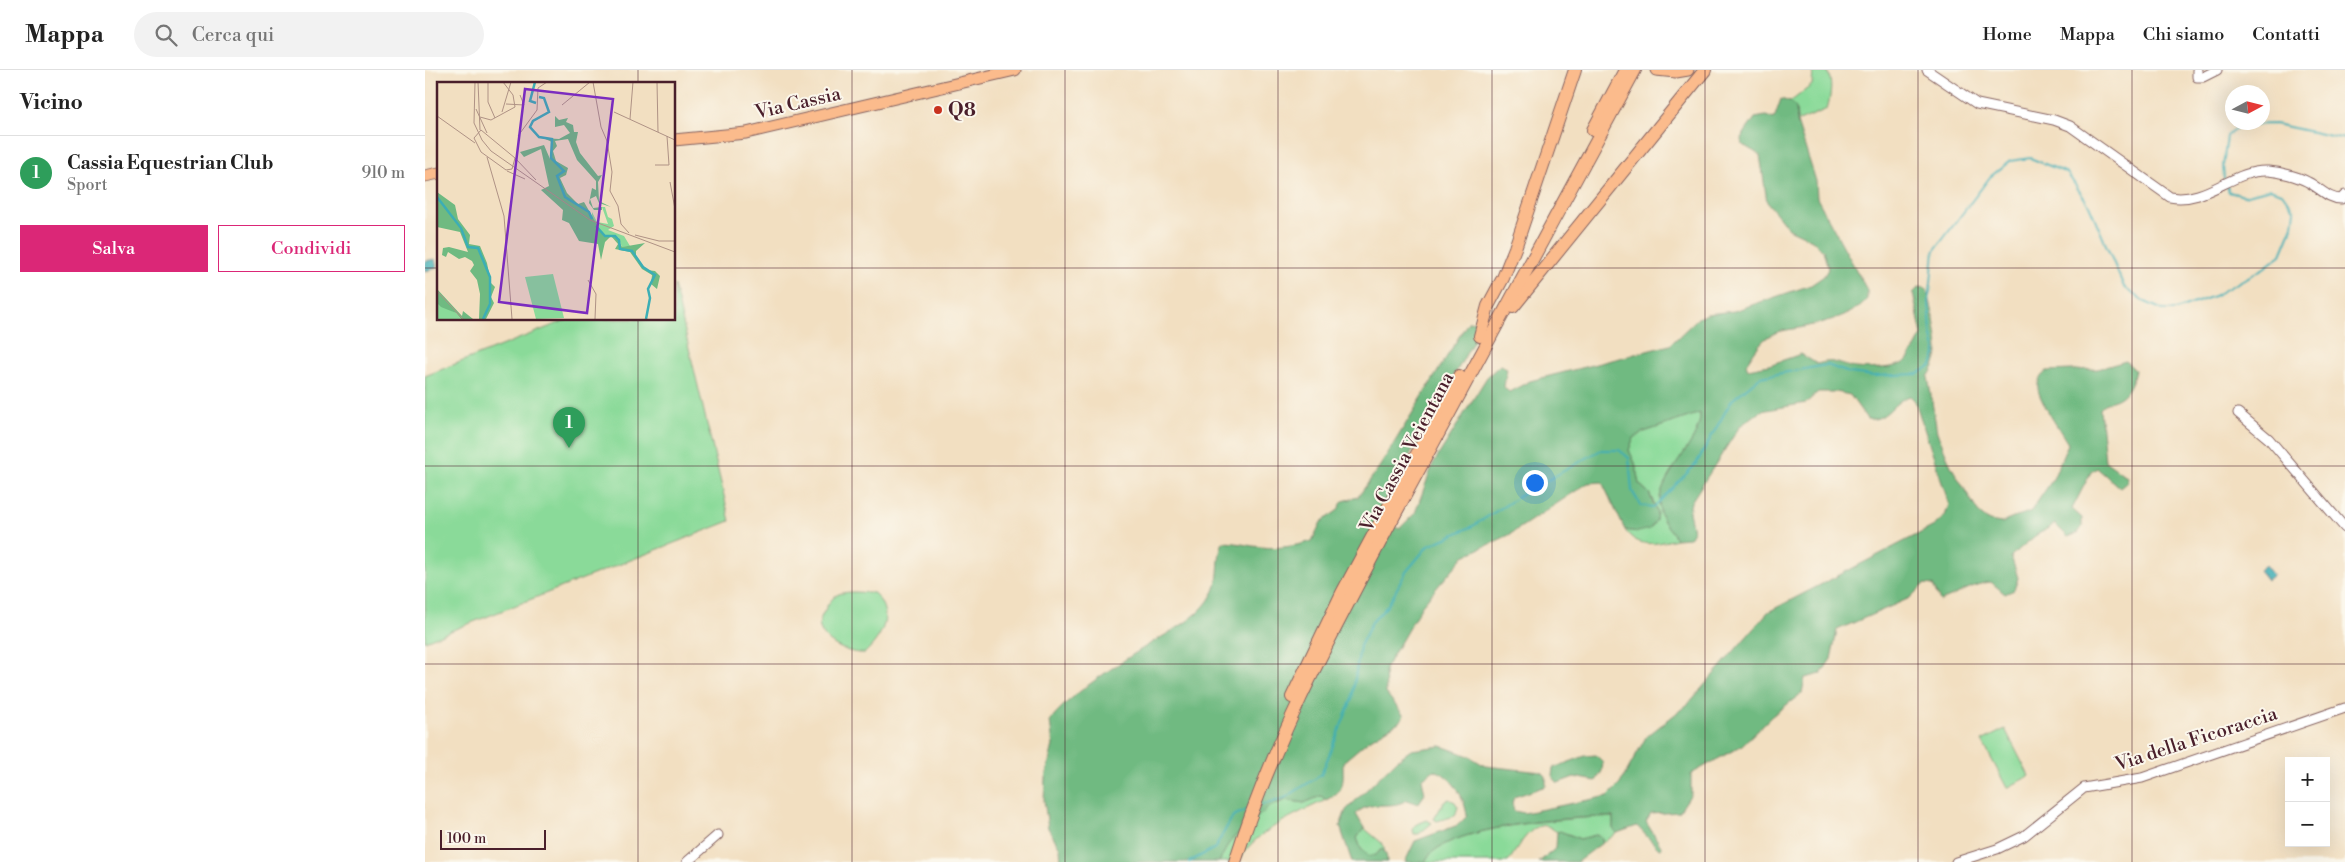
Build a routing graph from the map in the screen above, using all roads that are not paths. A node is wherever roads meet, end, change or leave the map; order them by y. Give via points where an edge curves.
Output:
1 (1015, 70) edge
2 (1575, 70) edge
3 (1625, 70) edge
4 (1635, 70) edge
5 (1689, 70) edge
6 (1705, 70) edge
7 (1927, 70) edge
8 (2197, 70) edge
9 (2217, 70) edge
10 (1659, 71) edge
11 (675, 140) edge
12 (2345, 195) edge
13 (1480, 336) junction
14 (1471, 372) junction
15 (2238, 413) dead end
16 (1389, 515) junction
17 (2345, 528) edge
18 (2345, 708) edge
19 (718, 835) dead end
20 (687, 862) edge
21 (1226, 862) edge
22 (1235, 862) edge
23 (1956, 862) edge

1 - 11 main road, Via Cassia via 746,133
2 - 13 highway via 1515,248 1488,306
3 - 13 highway, Via Cassia Veientana
4 - 14 highway, Via Cassia Veientana
5 - 10 main road
6 - 14 highway via 1518,299
7 - 12 street via 1977,104 2070,126 2169,197 2180,199 2204,194 2234,180 2266,171 2308,182 2335,199 2341,200
8 - 9 street via 2197,77 2203,77
13 - 16 highway, Via Cassia Veientana
14 - 16 highway, Via Cassia Veientana
15 - 17 street via 2269,440
16 - 21 highway, Via Cassia Veientana via 1320,638 1250,794
16 - 22 highway, Via Cassia Veientana via 1291,720
18 - 23 street, Via della Ficoraccia via 2142,778 2084,788 2024,836 1997,850
19 - 20 street

